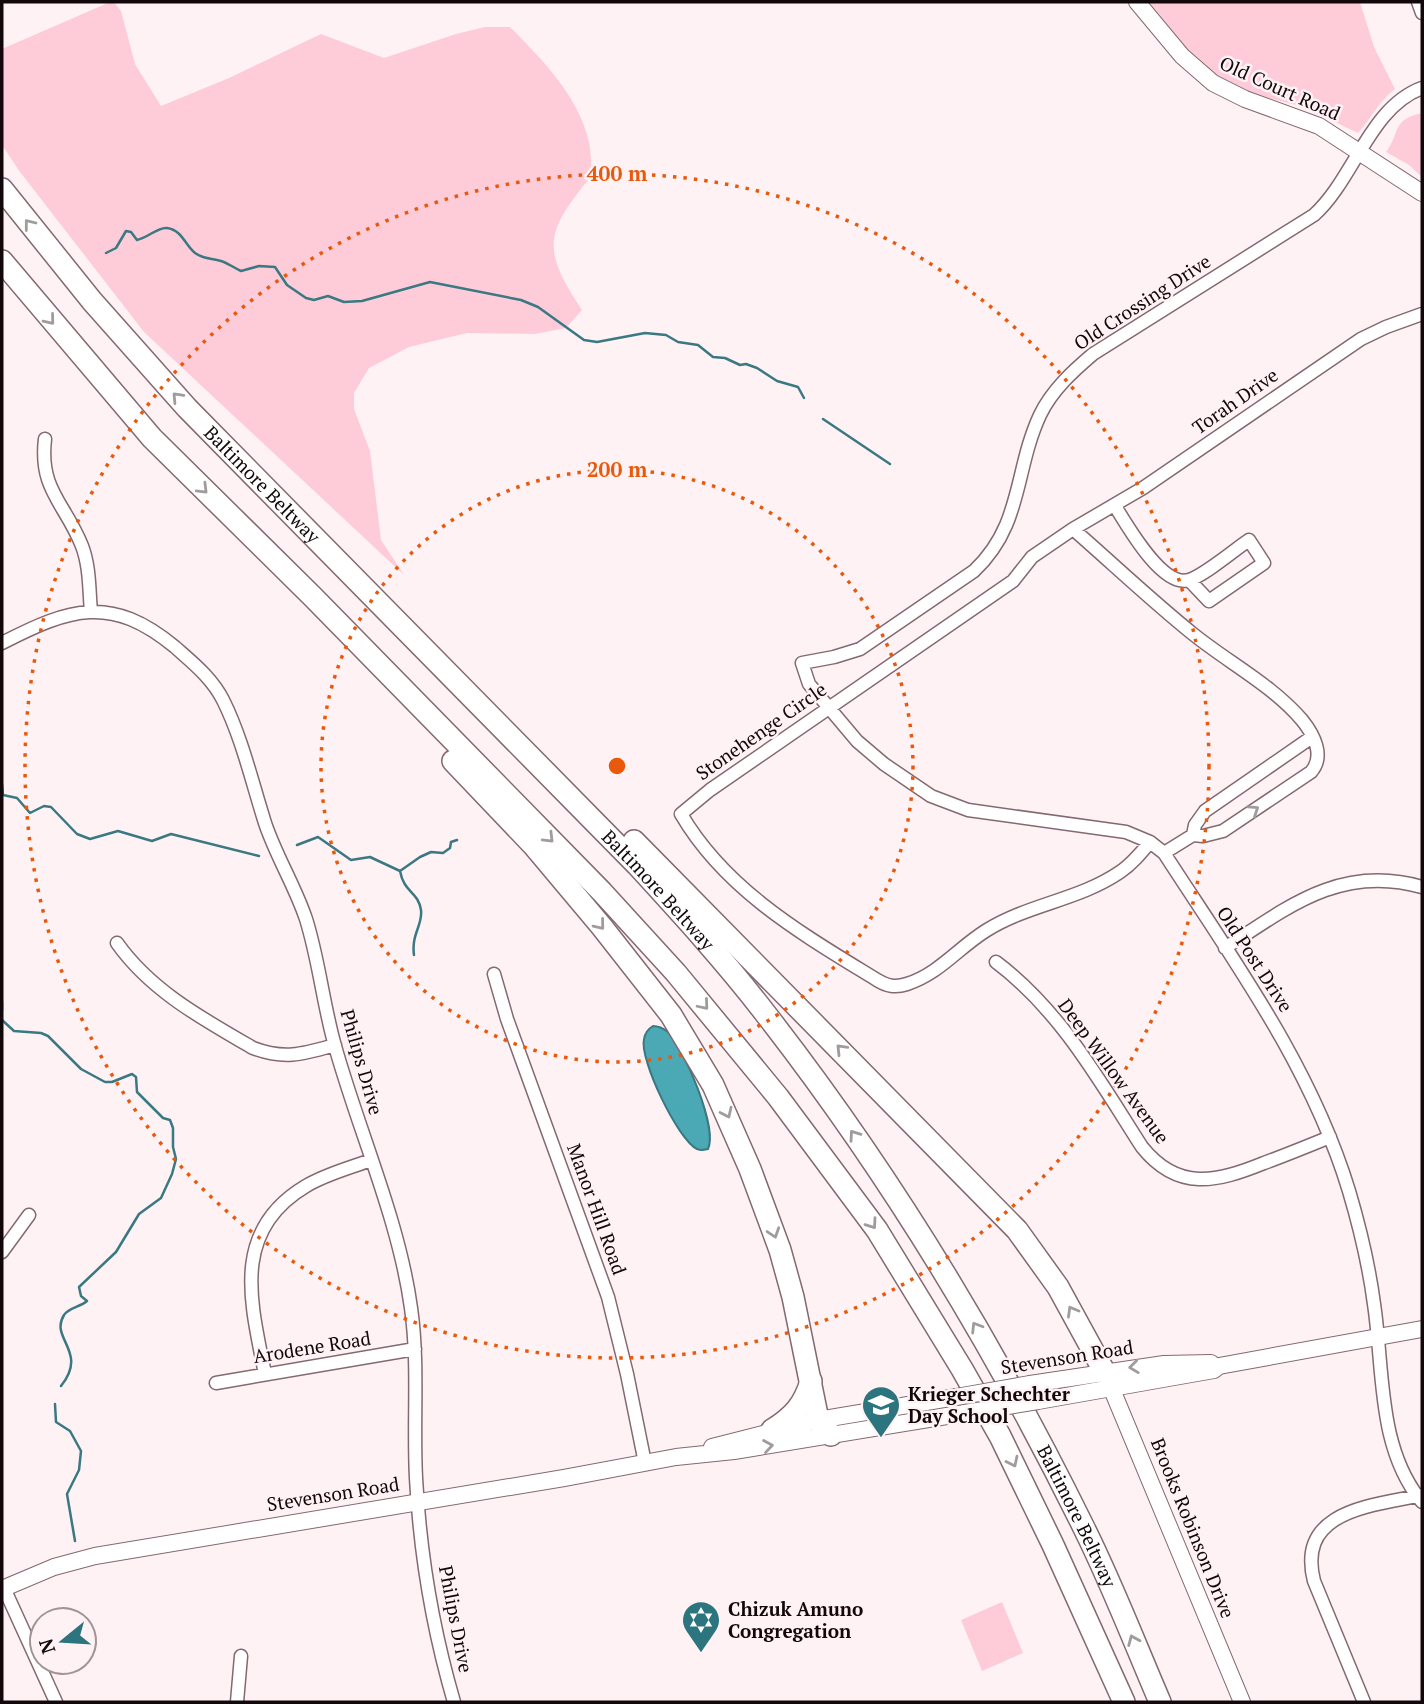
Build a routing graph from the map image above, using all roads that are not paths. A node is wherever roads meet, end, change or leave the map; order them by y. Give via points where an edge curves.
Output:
1 (1137, 2) edge
2 (1418, 2) edge
3 (1422, 13) edge
4 (1422, 88) edge
5 (1360, 152) junction
6 (2, 189) edge
7 (1422, 192) edge
8 (2, 261) edge
9 (1422, 314) edge
10 (45, 439) dead end
11 (1115, 506) junction
12 (1073, 529) junction
13 (310, 534) junction
14 (1189, 580) junction
15 (313, 597) junction
16 (90, 612) junction
17 (2, 643) edge
18 (802, 663) joint
19 (827, 708) junction
20 (1312, 737) junction
21 (1193, 835) junction
22 (1150, 842) junction
23 (1164, 853) junction
24 (1422, 887) edge
25 (117, 943) dead end
26 (1225, 948) junction
27 (996, 962) dead end
28 (494, 974) dead end
29 (334, 1045) junction
30 (1330, 1137) junction
31 (371, 1160) junction
32 (29, 1215) dead end
33 (2, 1252) edge
34 (1422, 1329) edge
35 (1378, 1337) junction
36 (415, 1349) junction
37 (265, 1374) junction
38 (1107, 1379) junction
39 (811, 1381) junction
40 (216, 1383) dead end
41 (825, 1427) junction
42 (772, 1430) junction
43 (676, 1457) junction
44 (645, 1463) junction
45 (1421, 1497) edge
46 (418, 1501) junction
47 (2, 1587) edge
48 (241, 1656) dead end
49 (56, 1702) edge
50 (237, 1702) edge
51 (454, 1702) edge
52 (1124, 1702) edge
53 (1160, 1702) edge
54 (1242, 1702) edge
55 (1364, 1702) edge

1 - 5 main road, Old Court Road via 1182,56 1213,83 1319,126
2 - 3 street
4 - 5 street, Old Crossing Drive via 1393,106
5 - 7 main road, Old Court Road
5 - 18 street, Old Crossing Drive via 1337,190 1314,215 1093,354 1064,380 1034,428 1004,533 985,561 860,649
13 -> 6 highway, Baltimore Beltway via 145,362
8 -> 15 highway, Baltimore Beltway via 152,438
9 - 11 street, Torah Drive via 1374,332 1341,352
10 - 16 street via 45,475 88,565
11 - 12 street, Torah Drive
11 - 14 street via 1165,573 1173,579
12 - 19 street, Stonehenge Circle via 1032,557 1013,581
12 - 20 street via 1194,635 1289,707
38 -> 13 highway via 1059,1287 1017,1230 576,784 330,546
53 -> 13 highway, Baltimore Beltway via 1085,1530 995,1358 846,1123 708,943 637,865
14 - 14 street via 1249,540 1264,563 1209,601
15 -> 39 highway via 574,893 689,1042 732,1124 766,1209 793,1297
15 -> 52 highway, Baltimore Beltway via 611,902 732,1038 824,1157 877,1230 1000,1436
16 - 17 street, Philips Drive via 56,617
16 - 29 street, Philips Drive via 111,614 158,633 201,670 221,696 272,841 305,915
18 - 19 street, Old Post Drive via 808,684
19 - 22 street, Old Post Drive via 884,764 948,804 1126,832
19 - 22 street, Stonehenge Circle via 681,814 700,843 759,903 886,986 923,978 988,930 1104,882 1136,859
20 - 21 street via 1205,811
21 -> 20 street via 1223,831 1311,772 1319,754
21 - 23 street
22 - 23 street, Old Post Drive
23 - 26 street, Old Post Drive
24 - 26 street via 1375,880 1319,891
25 - 29 street via 130,962 162,991 253,1048 291,1056
26 - 30 street, Old Post Drive via 1284,1041
27 - 30 street, Deep Willow Avenue via 1051,1012 1142,1147 1173,1173 1200,1180 1227,1177
28 - 44 street, Manor Hill Road via 608,1297
29 - 31 street, Philips Drive
30 - 35 street, Old Post Drive via 1359,1228
31 - 36 street, Philips Drive via 404,1267
31 - 37 street via 307,1185 279,1208 262,1232 250,1278
32 - 33 street
34 - 35 main road, Stevenson Road
35 - 38 main road, Stevenson Road via 1219,1366 1214,1362 1164,1364
35 - 45 street, Old Post Drive via 1393,1446 1399,1465
36 - 37 street, Arodene Road
36 - 46 street, Philips Drive
37 - 40 street, Arodene Road
38 - 41 main road, Stevenson Road, bridge via 1030,1384
38 - 41 main road, Stevenson Road, bridge via 1038,1401
38 - 54 main road, Brooks Robinson Drive
39 - 41 highway
39 - 42 highway via 801,1406
41 - 42 main road, Stevenson Road
43 -> 41 main road, Stevenson Road via 734,1451
42 - 43 main road, Stevenson Road
43 - 44 main road, Stevenson Road
44 - 46 main road, Stevenson Road
45 - 55 street via 1344,1514 1317,1536 1311,1559 1314,1581
46 - 47 main road, Stevenson Road via 75,1560
46 - 51 street, Philips Drive via 436,1625
47 - 49 street
48 - 50 street

